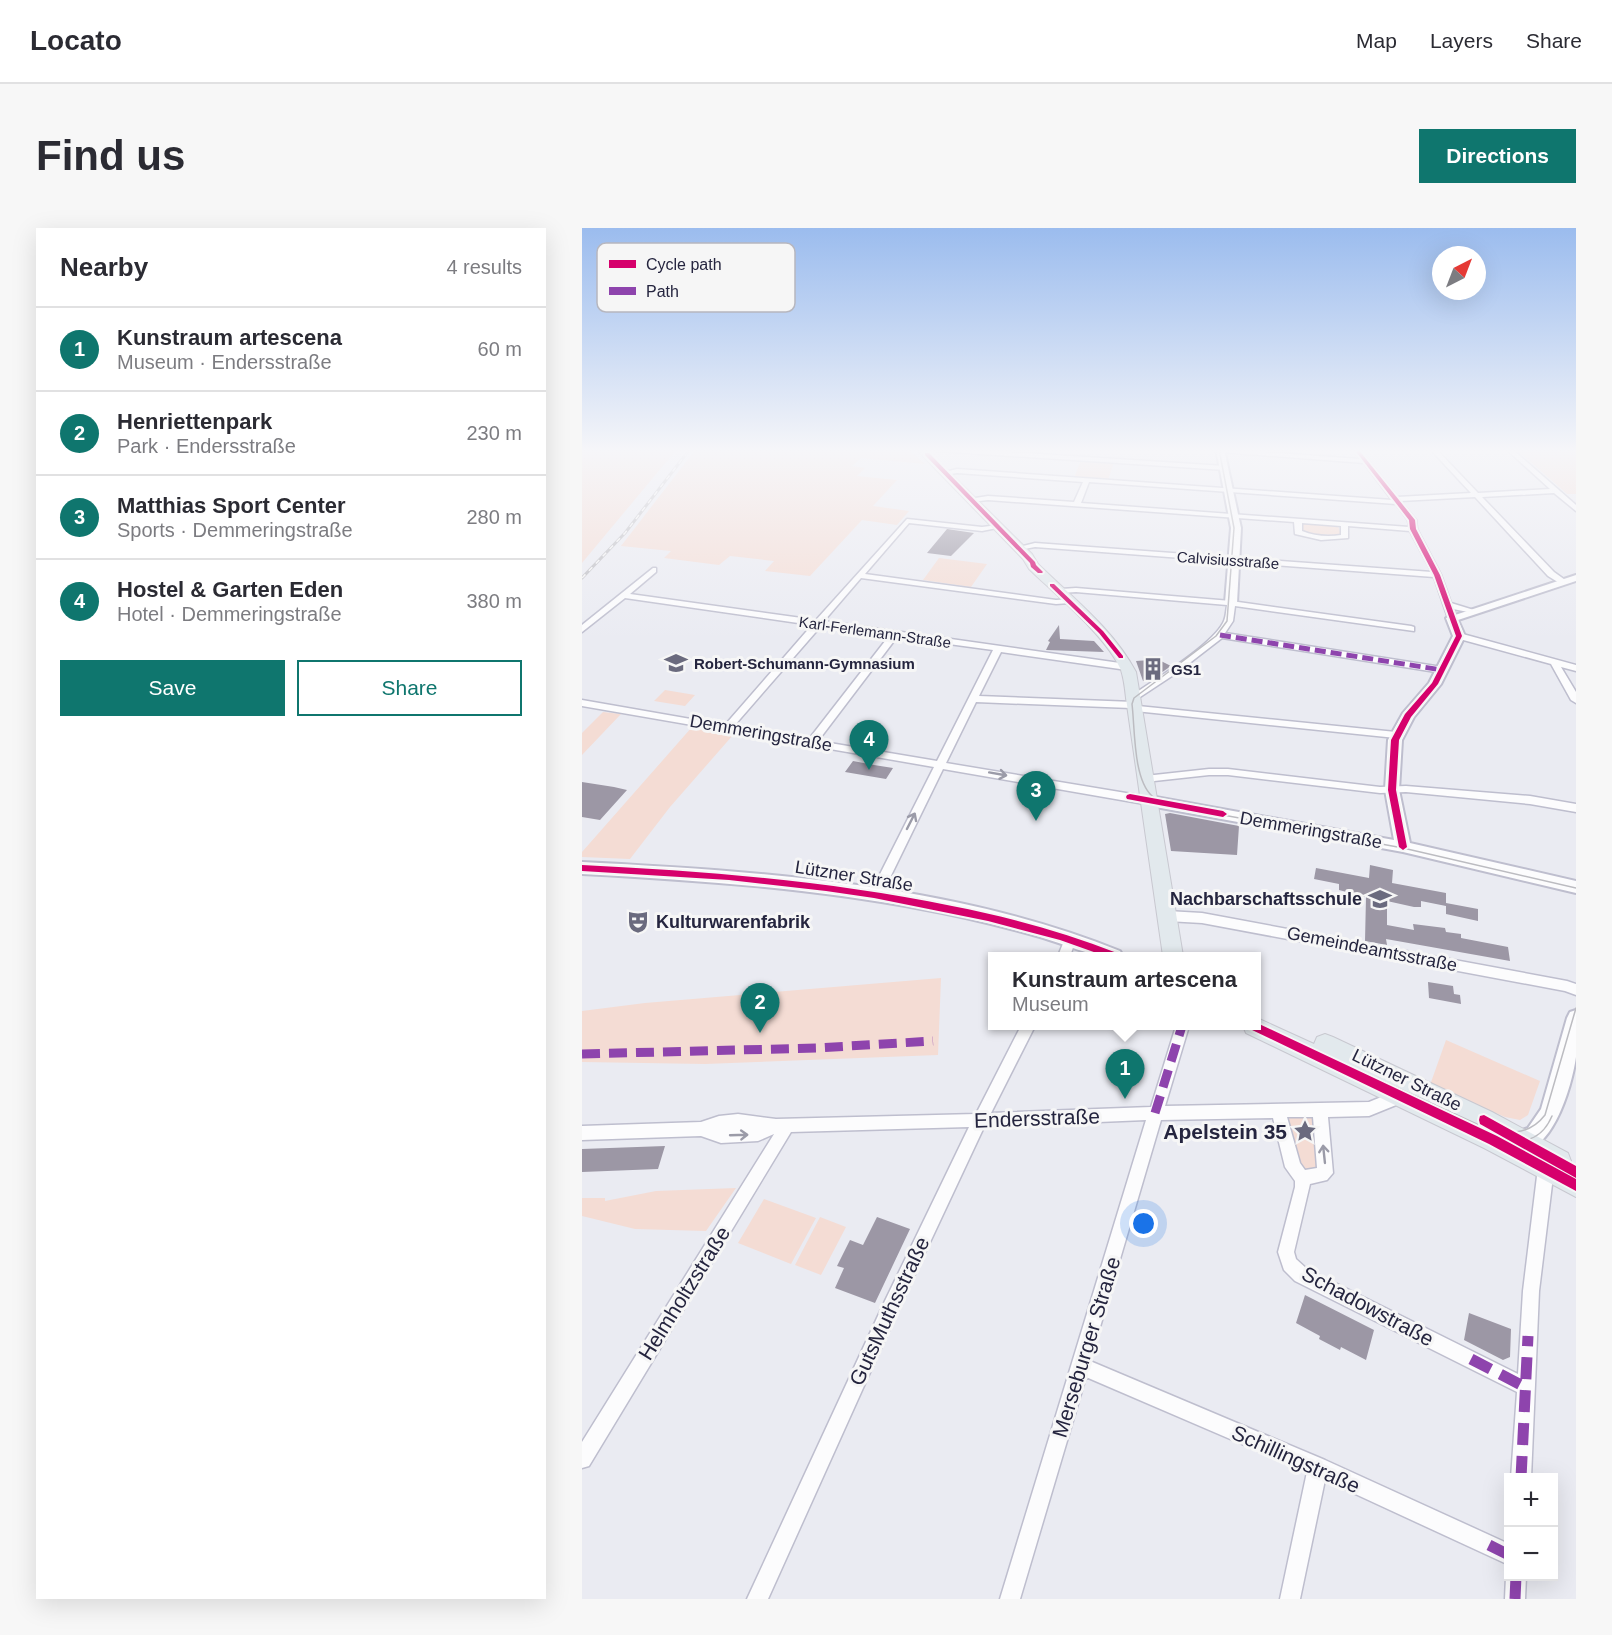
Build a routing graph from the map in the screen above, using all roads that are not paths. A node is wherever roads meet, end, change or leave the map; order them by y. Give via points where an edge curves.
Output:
1 (983, 513) edge
2 (1194, 513) edge
3 (1233, 513) edge
4 (1399, 513) edge
5 (1494, 513) edge
6 (1233, 516) junction
7 (1298, 521) junction
8 (1344, 524) junction
9 (998, 527) junction
10 (1413, 529) junction
11 (1019, 548) junction
12 (1234, 560) junction
13 (653, 570) dead end
14 (1437, 575) junction
15 (860, 576) junction
16 (1576, 578) edge
17 (1564, 582) junction
18 (623, 596) junction
19 (1066, 596) junction
20 (1231, 603) junction
21 (1448, 605) junction
22 (1473, 611) junction
23 (1452, 618) junction
24 (818, 625) junction
25 (582, 629) edge
26 (1411, 629) dead end
27 (894, 635) junction
28 (1220, 635) junction
29 (1459, 636) junction
30 (998, 649) junction
31 (1556, 664) junction
32 (1127, 667) junction
33 (1576, 668) edge
34 (1442, 670) junction
35 (972, 699) junction
36 (1576, 699) edge
37 (582, 703) edge
38 (1134, 704) junction
39 (728, 727) junction
40 (1396, 735) junction
41 (812, 742) junction
42 (940, 764) junction
43 (1153, 779) junction
44 (1392, 790) junction
45 (1150, 801) junction
46 (1576, 808) edge
47 (1403, 847) junction
48 (582, 868) edge
49 (1576, 887) edge
50 (876, 894) junction
51 (1167, 916) junction
52 (1070, 939) junction
53 (1065, 952) edge
54 (1102, 952) edge
55 (1170, 952) edge
56 (1576, 990) edge
57 (1261, 1015) edge
58 (1576, 1018) edge
59 (1261, 1029) edge
60 (1026, 1030) edge
61 (1181, 1030) edge
62 (1397, 1089) junction
63 (1369, 1109) junction
64 (1320, 1110) junction
65 (1278, 1111) junction
66 (1155, 1113) junction
67 (979, 1120) junction
68 (782, 1126) junction
69 (582, 1133) edge
70 (1493, 1140) junction
71 (1524, 1141) junction
72 (1546, 1168) junction
73 (1576, 1172) edge
74 (1302, 1178) junction
75 (1576, 1185) edge
76 (1081, 1366) junction
77 (1525, 1387) junction
78 (582, 1459) edge
79 (1318, 1467) junction
80 (1521, 1473) edge
81 (1504, 1553) edge
82 (1516, 1581) edge
83 (757, 1599) edge
84 (1010, 1599) edge
85 (1290, 1599) edge
86 (1515, 1599) edge

1 - 9 main road
2 - 6 street
3 - 6 street
4 - 10 street
5 - 17 street via 1551,574
6 - 7 street
6 - 12 street
7 - 8 street
7 - 8 street via 1298,532 1304,535 1340,538 1345,536
8 - 10 street
9 - 11 main road
9 - 15 street via 982,529 908,521
10 - 14 street
11 - 12 street, Calvisiusstraße via 1035,545
11 - 19 main road via 1055,580
12 - 14 street, Calvisiusstraße
12 - 20 street
13 - 18 street
14 - 21 street
15 - 19 street via 1056,602
15 - 24 street
16 - 17 street
17 - 22 street
18 - 24 street, Karl-Ferlemann-Straße
18 - 25 street
19 - 20 street via 1076,590
19 - 32 main road via 1106,637
20 - 26 street
20 - 28 street via 1229,621
21 - 22 street
21 - 23 street
22 - 23 street
23 - 29 street
24 - 27 street, Karl-Ferlemann-Straße
24 - 39 street
27 - 30 street, Karl-Ferlemann-Straße
27 - 41 street
28 - 34 street
28 - 38 street
29 - 31 street
29 - 34 street
30 - 32 street, Karl-Ferlemann-Straße
30 - 35 street
31 - 33 street
31 - 36 street
32 - 38 main road
34 - 40 street
35 - 38 street
35 - 42 street
37 - 39 street, Demmeringstraße
38 - 40 street
38 - 43 main road
39 - 41 street, Demmeringstraße
40 - 44 street
41 - 42 street, Demmeringstraße
42 -> 45 street, Demmeringstraße
50 -> 42 street
43 - 44 street via 1228,772
43 - 45 main road
44 - 46 street via 1530,800
44 - 47 street
45 - 47 street, Demmeringstraße
45 - 51 main road
47 - 49 street, Demmeringstraße
48 - 50 street, Lützner Straße via 720,875
50 - 52 street, Lützner Straße via 985,916
51 - 55 main road
51 - 56 street, Gemeindeamtsstraße via 1202,918
52 - 53 street
52 - 54 street, Lützner Straße
57 - 62 main road, Lützner Straße
58 - 71 street via 1548,1117 1538,1133
59 - 62 main road, Lützner Straße
60 - 67 street, GutsMuthsstraße
61 - 66 street, Merseburger Straße
62 - 63 street, Endersstraße
62 - 63 street
62 - 70 main road, Lützner Straße
62 - 71 main road, Lützner Straße
63 - 64 street, Endersstraße
64 - 65 street, Endersstraße
74 -> 64 street via 1325,1173
65 - 66 street, Endersstraße
65 - 74 street via 1293,1167
66 - 67 street, Endersstraße
66 - 76 street, Merseburger Straße
67 - 68 street, Endersstraße
67 - 83 street, GutsMuthsstraße
68 - 69 street, Endersstraße via 758,1134 721,1136 701,1129
68 - 78 street, Helmholtzstraße
70 - 71 street
70 - 72 main road, Lützner Straße
71 - 73 main road, Lützner Straße
72 - 75 main road, Lützner Straße
72 - 77 street via 1531,1291
74 - 77 street, Schadowstraße via 1286,1252 1290,1264 1301,1275
76 - 79 street, Schillingstraße
76 - 84 street, Merseburger Straße
77 - 80 street
79 - 81 street, Schillingstraße
79 - 85 street
82 - 86 street

